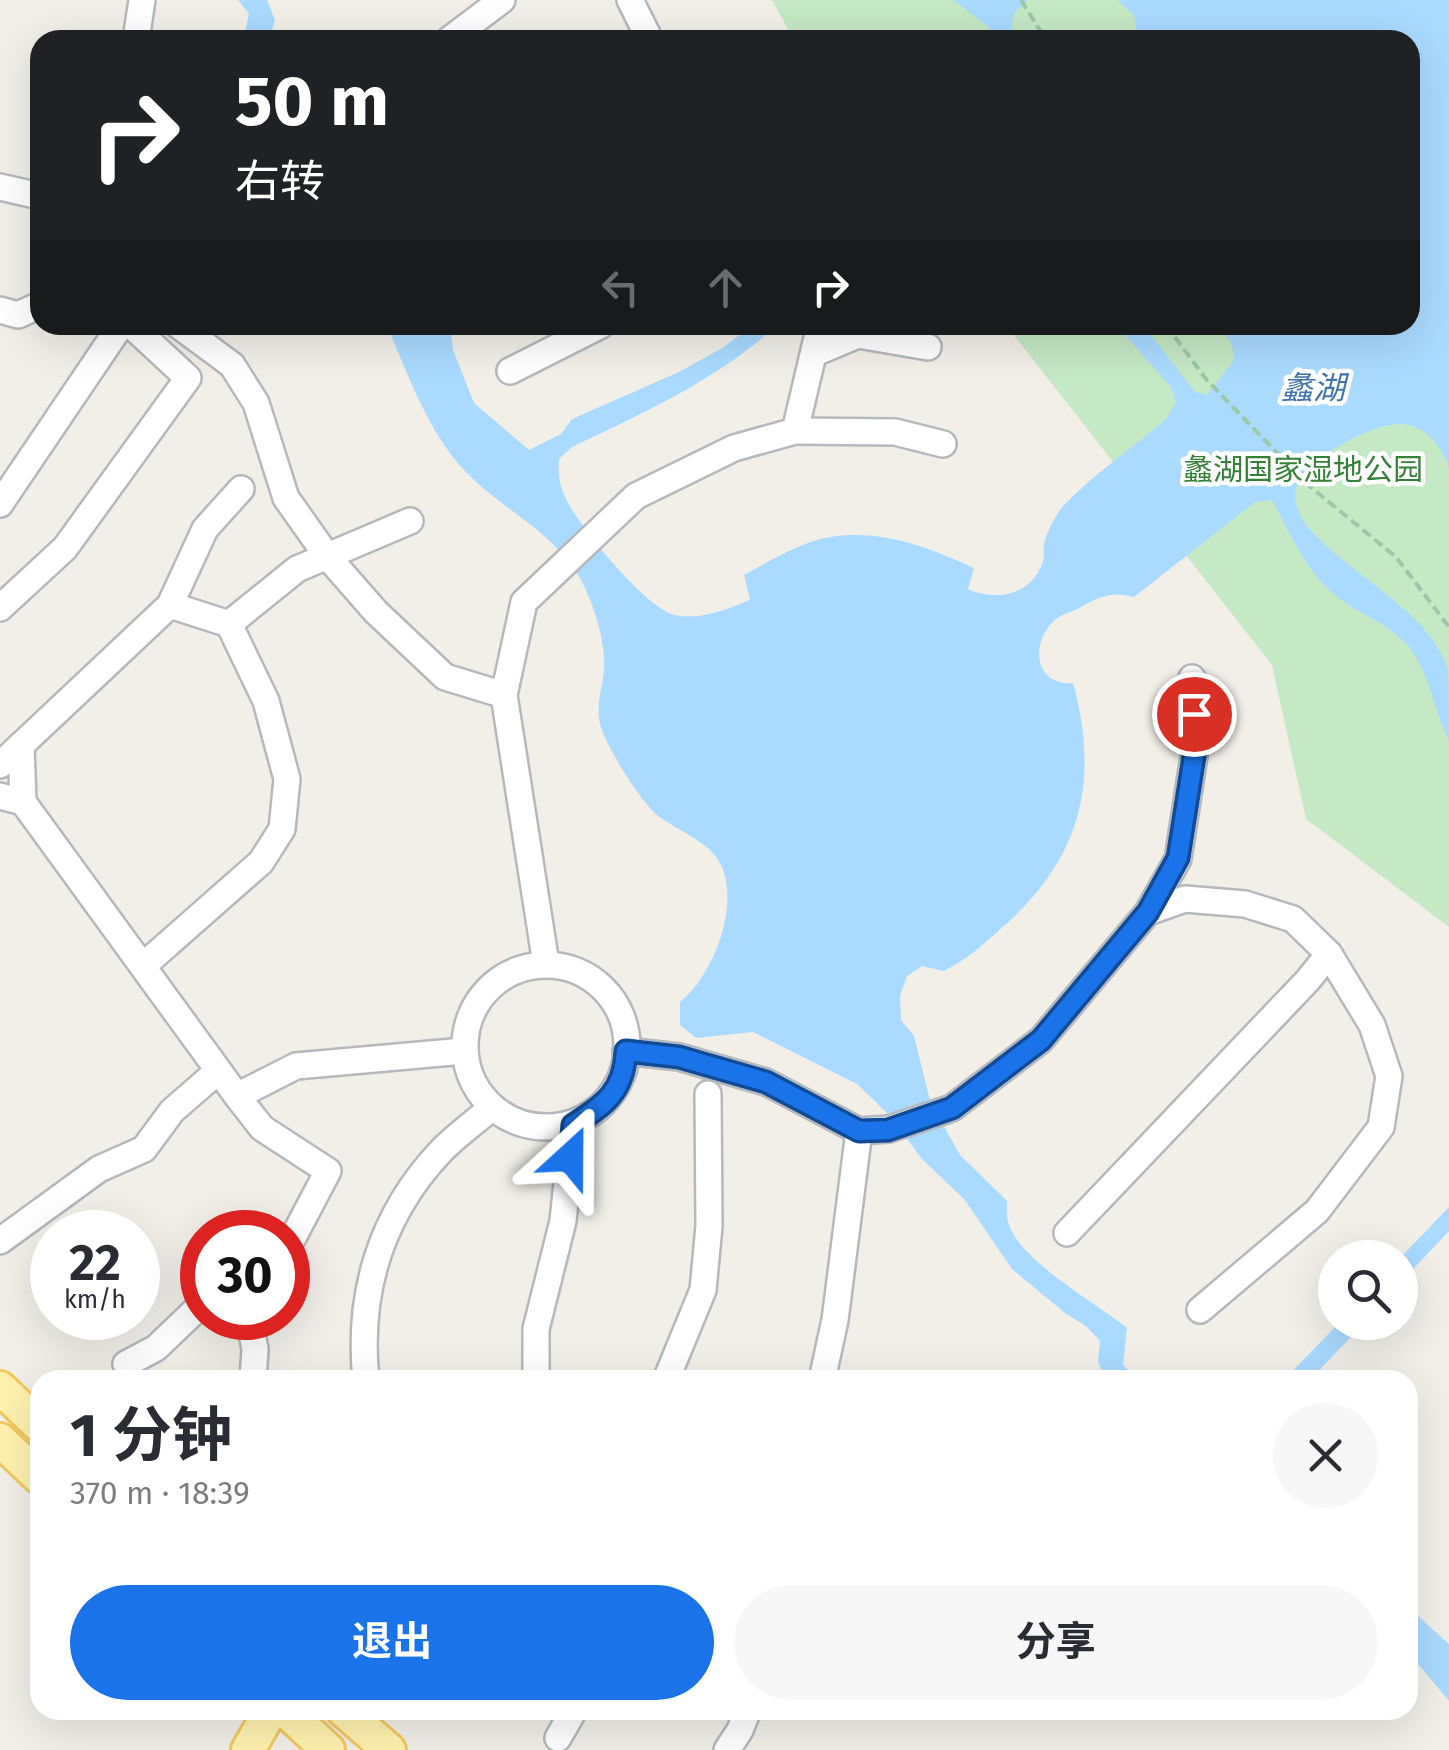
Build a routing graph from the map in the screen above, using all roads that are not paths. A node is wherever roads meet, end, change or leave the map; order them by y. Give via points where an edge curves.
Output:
1 (142, 0) edge
2 (502, 0) edge
3 (630, 0) edge
4 (138, 30) edge
5 (462, 30) edge
6 (645, 30) edge
7 (0, 187) edge
8 (30, 193) edge
9 (30, 309) edge
10 (0, 310) edge
11 (114, 335) edge
12 (142, 335) edge
13 (196, 335) edge
14 (582, 335) edge
15 (818, 335) edge
16 (847, 335) edge
17 (877, 335) edge
18 (928, 347) dead end
19 (815, 352) junction
20 (510, 372) dead end
21 (795, 431) junction
22 (942, 444) dead end
23 (241, 490) dead end
24 (0, 504) edge
25 (410, 521) dead end
26 (327, 556) junction
27 (170, 605) junction
28 (0, 608) edge
29 (229, 624) junction
30 (1192, 678) dead end
31 (504, 695) junction
32 (21, 745) junction
33 (0, 764) edge
34 (12, 799) edge
35 (1148, 912) junction
36 (1329, 954) junction
37 (546, 964) junction
38 (144, 965) junction
39 (464, 1051) junction
40 (626, 1051) junction
41 (218, 1071) junction
42 (708, 1094) dead end
43 (238, 1096) junction
44 (490, 1109) junction
45 (573, 1125) junction
46 (859, 1131) junction
47 (307, 1210) edge
48 (1067, 1233) dead end
49 (0, 1242) edge
50 (1200, 1310) dead end
51 (180, 1325) edge
52 (254, 1340) edge
53 (126, 1364) dead end
54 (254, 1370) edge
55 (365, 1370) edge
56 (536, 1370) edge
57 (670, 1370) edge
58 (824, 1370) edge
59 (0, 1388) edge
60 (30, 1416) edge
61 (0, 1440) edge
62 (30, 1468) edge
63 (265, 1720) edge
64 (277, 1720) edge
65 (294, 1720) edge
66 (354, 1720) edge
67 (568, 1720) edge
68 (744, 1720) edge
69 (558, 1738) dead end
70 (248, 1750) edge
71 (259, 1750) edge
72 (328, 1750) edge
73 (389, 1750) edge
74 (727, 1750) edge

1 - 4 street
2 - 5 street
3 - 6 street
7 - 8 street
9 - 10 street
11 - 24 street
12 - 28 street via 188,378 64,548
13 - 26 street via 232,366 256,403 286,498
14 - 20 street
15 - 19 street
16 - 19 street
17 - 18 street
19 - 21 street
21 - 22 street via 895,432
21 - 31 street via 734,448 636,496 524,602
23 - 27 street via 204,529
25 - 26 street
26 - 29 street via 297,569
26 - 31 street via 445,677
27 - 29 street
27 - 32 street
29 - 38 street via 266,701 287,778 282,828 262,862
30 - 35 street via 1195,750 1178,858
31 - 37 street
32 - 33 street
32 - 34 street
34 - 38 street
35 - 36 street via 1186,899 1246,904 1293,920
35 - 46 street via 1041,1040 952,1108 888,1130
36 - 48 street
36 - 50 street via 1372,1025 1389,1076 1381,1127 1316,1211
37 - 39 street via 514,971 487,990 469,1018
37 - 40 street via 584,972 613,997 628,1033
38 - 41 street
39 - 43 street via 296,1066
39 - 44 street via 474,1086
40 - 45 street via 625,1071 606,1104
40 - 46 street via 679,1057 766,1082
41 - 43 street
41 - 49 street via 172,1112 144,1149 100,1169
42 - 57 street via 702,1290
43 - 47 street via 262,1128 328,1171
44 - 45 street via 534,1128
44 - 55 street via 442,1150 398,1207 372,1270
45 - 56 street via 563,1221 536,1329
46 - 58 street
51 - 53 street
52 - 54 street
59 - 60 main road
61 - 62 main road
63 - 70 main road
64 - 71 main road
65 - 72 main road
66 - 73 main road
67 - 69 street
68 - 74 street

